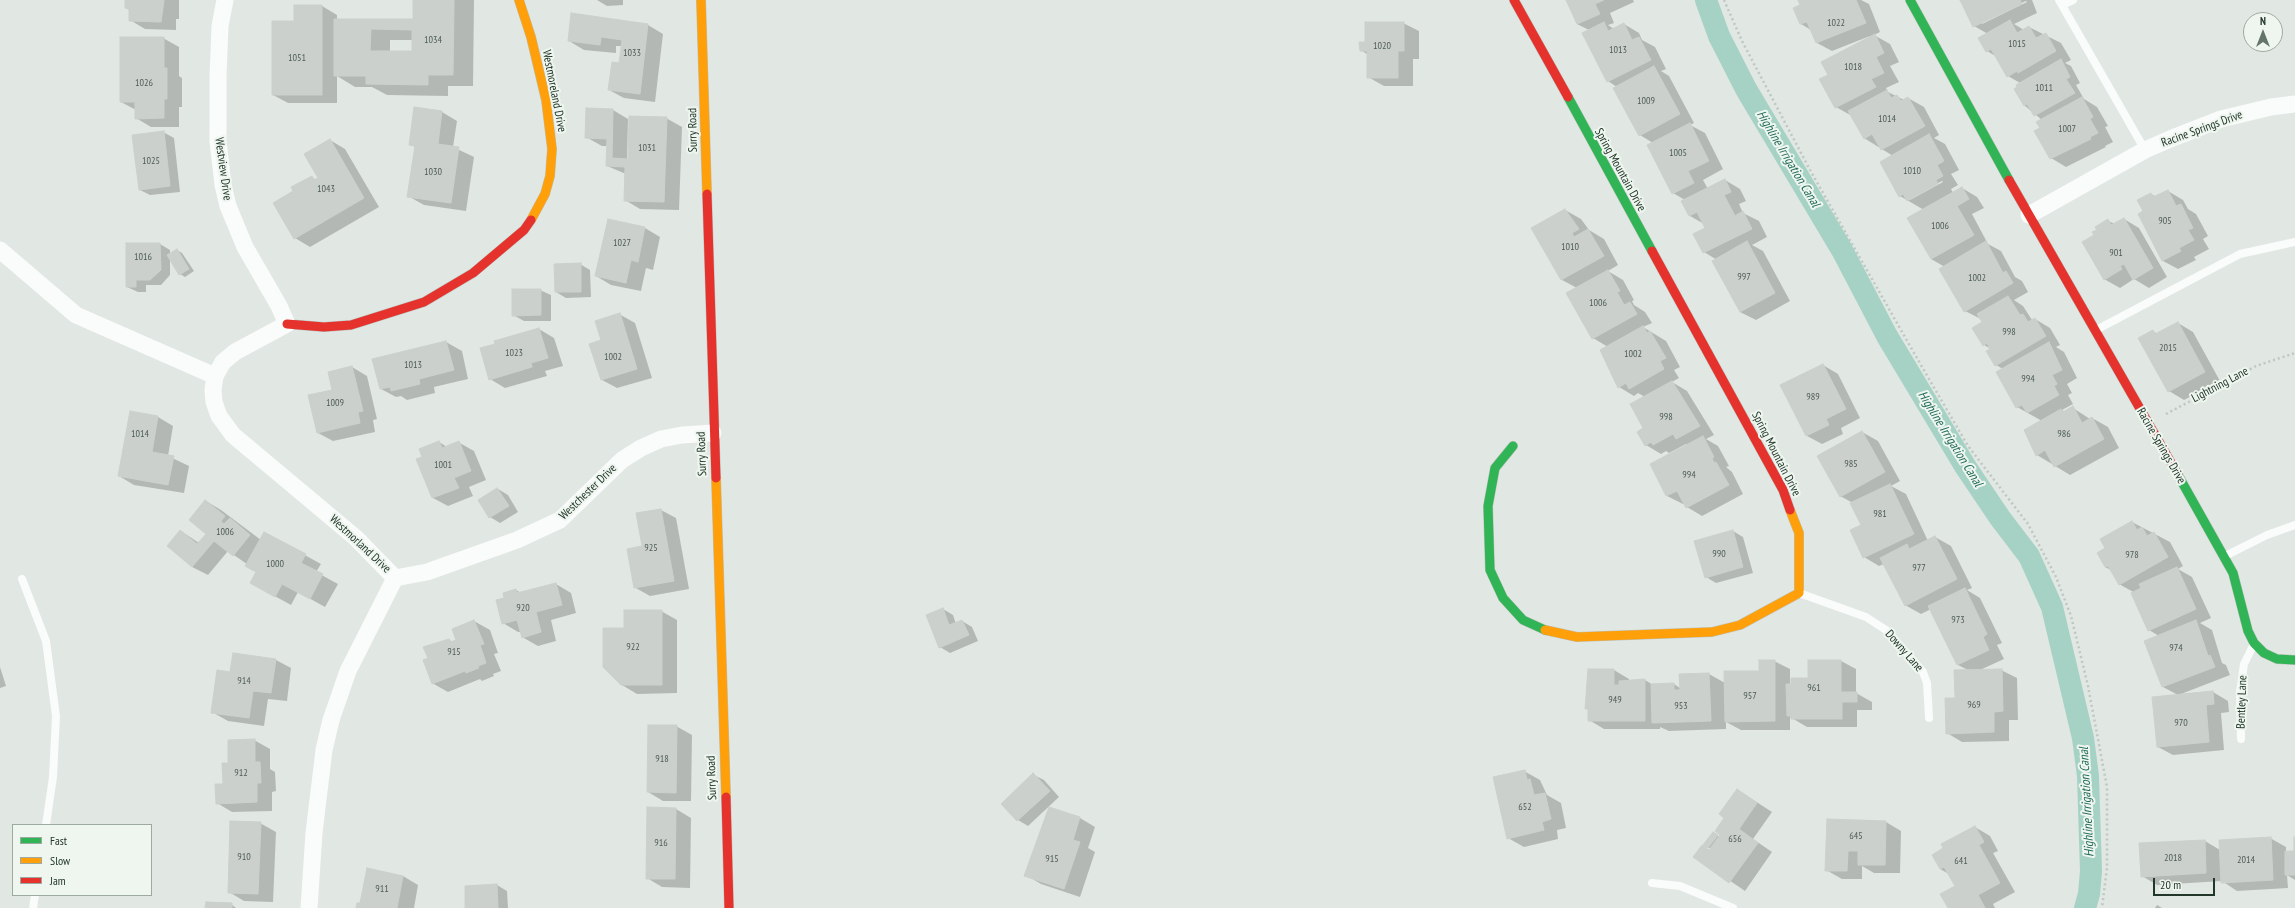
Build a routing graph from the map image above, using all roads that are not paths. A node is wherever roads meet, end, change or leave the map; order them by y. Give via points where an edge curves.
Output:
1 (225, 0) edge
2 (519, 0) edge
3 (701, 0) edge
4 (1514, 0) edge
5 (1910, 0) edge
6 (2072, 0) edge
7 (2061, 3) edge
8 (2295, 104) edge
9 (2145, 150) junction
10 (2029, 215) junction
11 (2295, 242) edge
12 (0, 250) edge
13 (287, 324) junction
14 (2095, 330) junction
15 (215, 376) junction
16 (713, 433) junction
17 (1513, 446) dead end
18 (2295, 525) edge
19 (2224, 556) junction
20 (395, 578) junction
21 (22, 579) dead end
22 (1799, 592) junction
23 (2254, 643) junction
24 (2295, 660) edge
25 (1928, 718) dead end
26 (2241, 739) dead end
27 (46, 824) edge
28 (1652, 883) dead end
29 (35, 896) edge
30 (33, 908) edge
31 (309, 908) edge
32 (729, 908) edge
33 (1733, 908) edge

1 - 13 street, Westview Drive via 220,26 218,76 218,141 223,185 228,206 245,247 272,292
2 - 13 street, Westmoreland Drive via 546,100 552,149 550,176 545,194 538,210 524,230 472,273 424,302 351,325 324,327
3 - 16 street, Surry Road
4 - 22 street, Spring Mountain Drive via 1783,490 1799,533
5 - 10 street, Racine Springs Drive
6 - 7 lane
7 - 9 lane
8 - 9 street, Racine Springs Drive via 2221,119
9 - 10 street, Racine Springs Drive
10 - 14 street, Racine Springs Drive
11 - 14 lane via 2240,254
12 - 15 street via 76,315
13 - 15 street, Westmorland Drive via 234,352 223,362
14 - 19 street, Racine Springs Drive
15 - 20 street, Westmorland Drive via 214,402 225,425 250,450 356,538
16 - 20 street, Westchester Drive via 682,435 641,448 622,460 560,520 509,543 427,572
16 - 32 street, Surry Road
17 - 22 street via 1496,468 1488,506 1490,570 1503,598 1522,620 1548,632 1577,637 1712,632 1740,625
18 - 19 lane via 2267,535
19 - 23 street, Racine Springs Drive via 2233,573 2248,631
20 - 31 street, Westmorland Drive via 348,671 331,720 324,750 314,832
21 - 27 lane via 46,641 56,716 53,777
22 - 25 lane, Downy Lane via 1866,617 1886,630 1923,672 1927,683
23 - 24 street, Racine Springs Drive via 2264,653 2277,658
23 - 26 lane, Bentley Lane via 2244,664 2240,692
28 - 33 lane via 1680,886
29 - 30 lane

